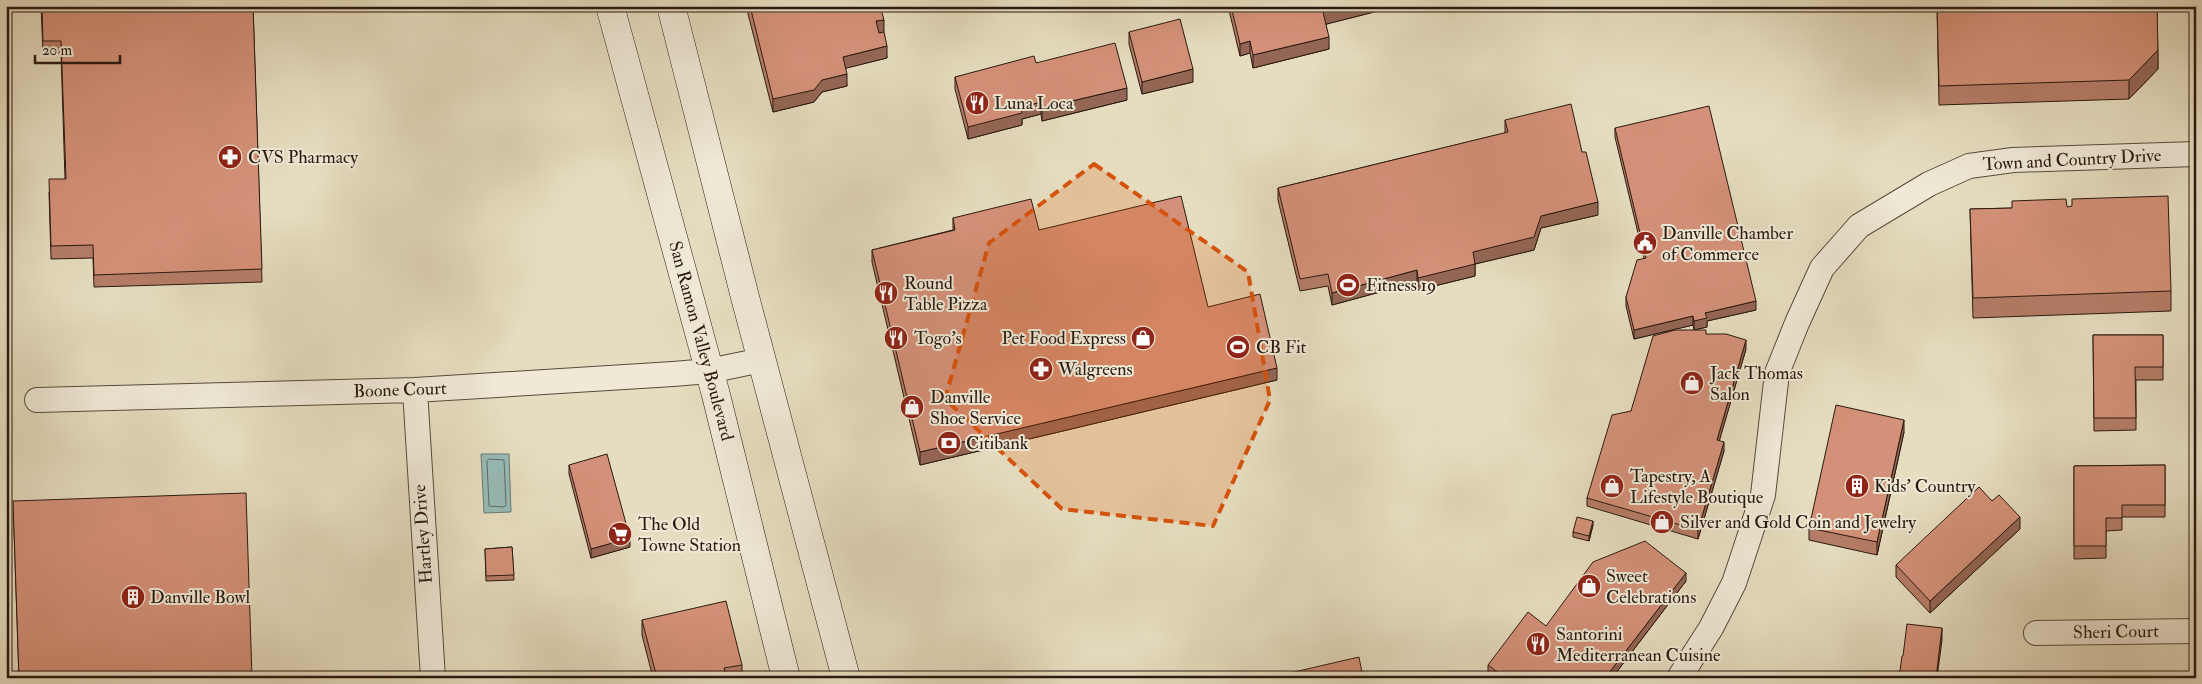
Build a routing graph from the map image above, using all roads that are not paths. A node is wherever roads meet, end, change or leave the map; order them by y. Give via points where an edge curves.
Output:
1 (610, 6) edge
2 (671, 6) edge
3 (2196, 154) edge
4 (762, 360) junction
5 (709, 371) junction
6 (415, 390) junction
7 (38, 400) dead end
8 (2196, 631) edge
9 (2036, 633) dead end
10 (433, 678) edge
11 (786, 678) edge
12 (846, 678) edge
13 (1679, 678) edge

1 - 5 main road, San Ramon Valley Boulevard
2 - 4 main road
3 - 13 street, Town and Country Drive via 2013,160 1969,166 1929,184 1859,226 1822,268 1796,323 1777,372 1763,495 1737,575 1711,628
4 - 5 street, Boone Court
4 - 12 main road
5 - 6 street, Boone Court
5 - 11 main road, San Ramon Valley Boulevard
6 - 7 street, Boone Court
6 - 10 street, Hartley Drive
8 - 9 street, Sheri Court

